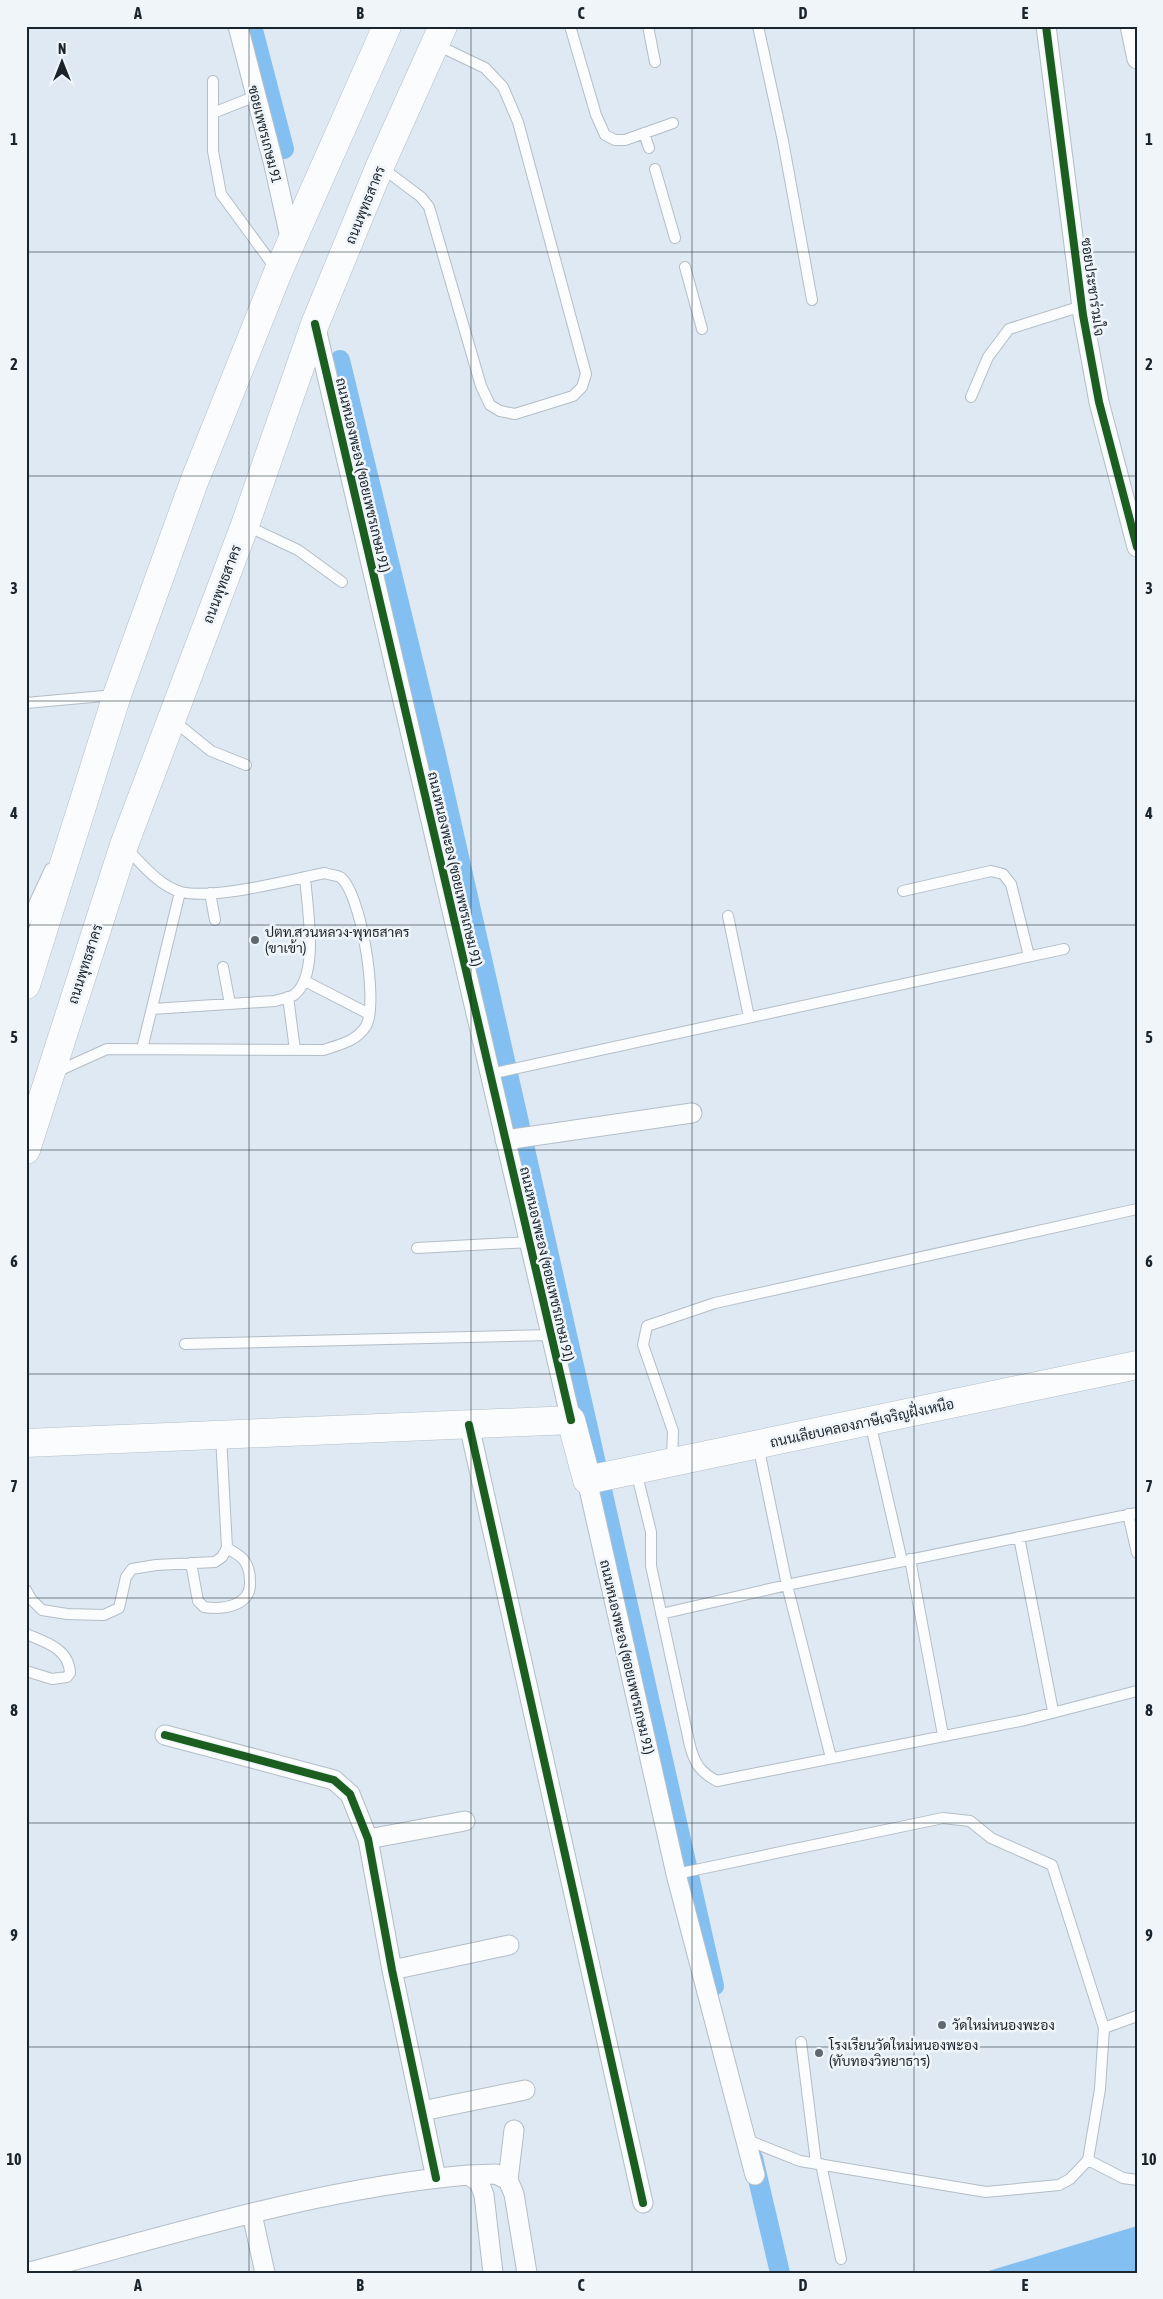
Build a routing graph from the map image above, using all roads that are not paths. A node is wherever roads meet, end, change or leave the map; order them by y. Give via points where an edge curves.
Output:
1 (238, 26) edge
2 (387, 26) edge
3 (570, 26) edge
4 (648, 26) edge
5 (758, 26) edge
6 (1046, 26) edge
7 (1130, 26) edge
8 (438, 35) edge
9 (1137, 59) edge
10 (655, 62) dead end
11 (213, 81) dead end
12 (256, 96) junction
13 (213, 113) junction
14 (673, 123) dead end
15 (644, 133) junction
16 (649, 148) dead end
17 (380, 166) junction
18 (655, 168) dead end
19 (675, 238) dead end
20 (291, 242) junction
21 (684, 267) dead end
22 (278, 272) junction
23 (812, 300) dead end
24 (1082, 306) junction
25 (315, 324) junction
26 (702, 329) dead end
27 (971, 397) dead end
28 (244, 525) junction
29 (1137, 547) edge
30 (342, 582) dead end
31 (117, 695) junction
32 (26, 702) edge
33 (172, 718) junction
34 (246, 765) dead end
35 (93, 774) junction
36 (124, 845) junction
37 (305, 877) junction
38 (903, 891) dead end
39 (180, 892) junction
40 (210, 893) junction
41 (728, 916) dead end
42 (215, 920) dead end
43 (26, 921) edge
44 (1064, 949) dead end
45 (1030, 956) junction
46 (223, 967) dead end
47 (305, 982) junction
48 (26, 984) edge
49 (288, 997) junction
50 (230, 1004) junction
51 (152, 1010) junction
52 (369, 1014) junction
53 (750, 1017) junction
54 (142, 1049) junction
55 (295, 1050) junction
56 (490, 1074) junction
57 (48, 1075) junction
58 (692, 1112) dead end
59 (505, 1140) junction
60 (26, 1150) edge
61 (1137, 1209) edge
62 (530, 1242) junction
63 (417, 1248) dead end
64 (551, 1335) junction
65 (185, 1344) dead end
66 (1137, 1365) edge
67 (571, 1420) junction
68 (869, 1421) junction
69 (469, 1425) junction
70 (222, 1436) junction
71 (26, 1443) edge
72 (758, 1444) junction
73 (672, 1462) junction
74 (636, 1470) junction
75 (587, 1480) junction
76 (1133, 1514) edge
77 (1019, 1537) junction
78 (227, 1548) junction
79 (1137, 1553) edge
80 (906, 1560) junction
81 (191, 1563) junction
82 (787, 1585) junction
83 (26, 1590) edge
84 (660, 1614) junction
85 (26, 1634) edge
86 (26, 1671) edge
87 (1137, 1691) edge
88 (1053, 1711) junction
89 (943, 1734) junction
90 (165, 1735) dead end
91 (832, 1758) junction
92 (465, 1822) dead end
93 (368, 1838) junction
94 (676, 1874) junction
95 (509, 1945) dead end
96 (392, 1970) junction
97 (1137, 2016) edge
98 (1104, 2028) junction
99 (801, 2042) dead end
100 (525, 2090) dead end
101 (422, 2112) junction
102 (514, 2130) dead end
103 (747, 2140) junction
104 (1088, 2160) junction
105 (818, 2164) junction
106 (468, 2175) junction
107 (755, 2175) dead end
108 (436, 2178) junction
109 (508, 2180) junction
110 (1137, 2180) edge
111 (643, 2203) dead end
112 (252, 2214) junction
113 (841, 2259) dead end
114 (26, 2273) edge
115 (265, 2273) edge
116 (493, 2273) edge
117 (527, 2273) edge

1 - 12 street, ซอยเพชรเกษม 91
2 - 20 main road
3 - 15 lane via 596,116 605,135 625,140
4 - 10 lane
5 - 23 lane via 784,141
6 - 24 street, ซอยประชาร่วมใจ
7 - 9 street
8 - 17 main road, ถนนพุทธสาคร
8 - 17 lane via 485,68 503,87 518,122 586,374 582,388 573,396 515,414 490,406 481,386 429,207 421,197
11 - 13 lane
12 - 13 lane
12 - 20 street, ซอยเพชรเกษม 91
13 - 22 lane via 213,151 221,194
14 - 15 lane
15 - 16 lane
17 - 25 main road, ถนนพุทธสาคร
18 - 19 lane
20 - 22 main road
21 - 26 lane
22 - 31 main road via 194,482
24 - 27 lane via 1009,329 988,357
24 - 29 street, ซอยประชาร่วมใจ via 1099,402
25 - 28 main road, ถนนพุทธสาคร
25 - 56 street, ถนนหนองพะอง (ซอยเพชรเกษม 91)
28 - 30 lane via 298,550
28 - 33 main road, ถนนพุทธสาคร
31 - 32 lane
31 - 35 main road
33 - 34 lane via 211,751
33 - 36 main road, ถนนพุทธสาคร
35 - 43 lane
35 - 48 main road
36 - 39 lane via 157,879
36 - 57 main road, ถนนพุทธสาคร
37 - 40 lane
37 - 47 lane via 310,964
37 - 52 lane via 325,873 340,878 351,892 368,958
38 - 45 lane via 991,871 1003,874 1011,884
39 - 40 lane
39 - 51 lane
40 - 42 lane
41 - 53 lane
44 - 45 lane
45 - 53 lane
46 - 50 lane
47 - 49 lane
47 - 52 lane
49 - 50 lane
49 - 55 lane
50 - 51 lane
51 - 54 lane
52 - 55 lane via 366,1026 349,1042 323,1050
53 - 56 lane
54 - 55 lane
54 - 57 lane via 107,1049
56 - 59 street, ถนนหนองพะอง (ซอยเพชรเกษม 91)
57 - 60 main road, ถนนพุทธสาคร
58 - 59 street
59 - 62 street, ถนนหนองพะอง (ซอยเพชรเกษม 91)
61 - 73 lane via 715,1303 646,1326 643,1345 673,1431
62 - 63 lane
62 - 64 street, ถนนหนองพะอง (ซอยเพชรเกษม 91)
64 - 65 lane
64 - 67 street, ถนนหนองพะอง (ซอยเพชรเกษม 91)
66 - 68 main road, ถนนเลียบคลองภาษีเจริญฝั่งเหนือ
67 - 69 main road
67 - 75 main road, ถนนหนองพะอง (ซอยเพชรเกษม 91)
68 - 72 main road, ถนนเลียบคลองภาษีเจริญฝั่งเหนือ
68 - 80 lane
69 - 70 main road
69 - 111 street
70 - 71 main road
70 - 78 lane
72 - 73 main road, ถนนเลียบคลองภาษีเจริญฝั่งเหนือ
72 - 82 lane
73 - 74 main road, ถนนเลียบคลองภาษีเจริญฝั่งเหนือ
74 - 75 main road, ถนนเลียบคลองภาษีเจริญฝั่งเหนือ
74 - 84 lane via 651,1532 651,1566
75 - 94 street, ถนนหนองพะอง (ซอยเพชรเกษม 91)
76 - 77 lane
76 - 79 lane
77 - 80 lane
77 - 88 lane
78 - 81 lane via 215,1562
78 - 81 lane via 247,1565 251,1585 244,1600 227,1607 204,1607 198,1601
80 - 82 lane
80 - 89 lane
81 - 83 lane via 132,1569 126,1577 118,1608 104,1615 42,1610
82 - 84 lane
82 - 91 lane
84 - 91 lane via 695,1765 704,1774 717,1781
85 - 86 lane via 50,1644 65,1655 70,1673 67,1677 52,1679
87 - 88 lane
88 - 89 lane via 1026,1720
89 - 91 lane
90 - 93 street via 334,1780 350,1794
92 - 93 street
93 - 96 street
94 - 98 lane via 943,1818 970,1822 991,1838 1052,1865
94 - 103 street, ถนนหนองพะอง (ซอยเพชรเกษม 91)
95 - 96 street
96 - 101 street
97 - 98 lane
98 - 104 lane via 1100,2090
99 - 105 lane
100 - 101 street
101 - 108 street
102 - 109 street
103 - 105 lane via 786,2158
103 - 107 street, ถนนหนองพะอง (ซอยเพชรเกษม 91)
104 - 105 lane via 1070,2179 1059,2185 986,2192
104 - 110 lane via 1123,2178
105 - 113 lane
106 - 108 street
106 - 109 street via 496,2174
106 - 116 street via 479,2182 484,2195
108 - 112 street via 370,2187
109 - 117 street via 514,2194
112 - 114 street
112 - 115 street

